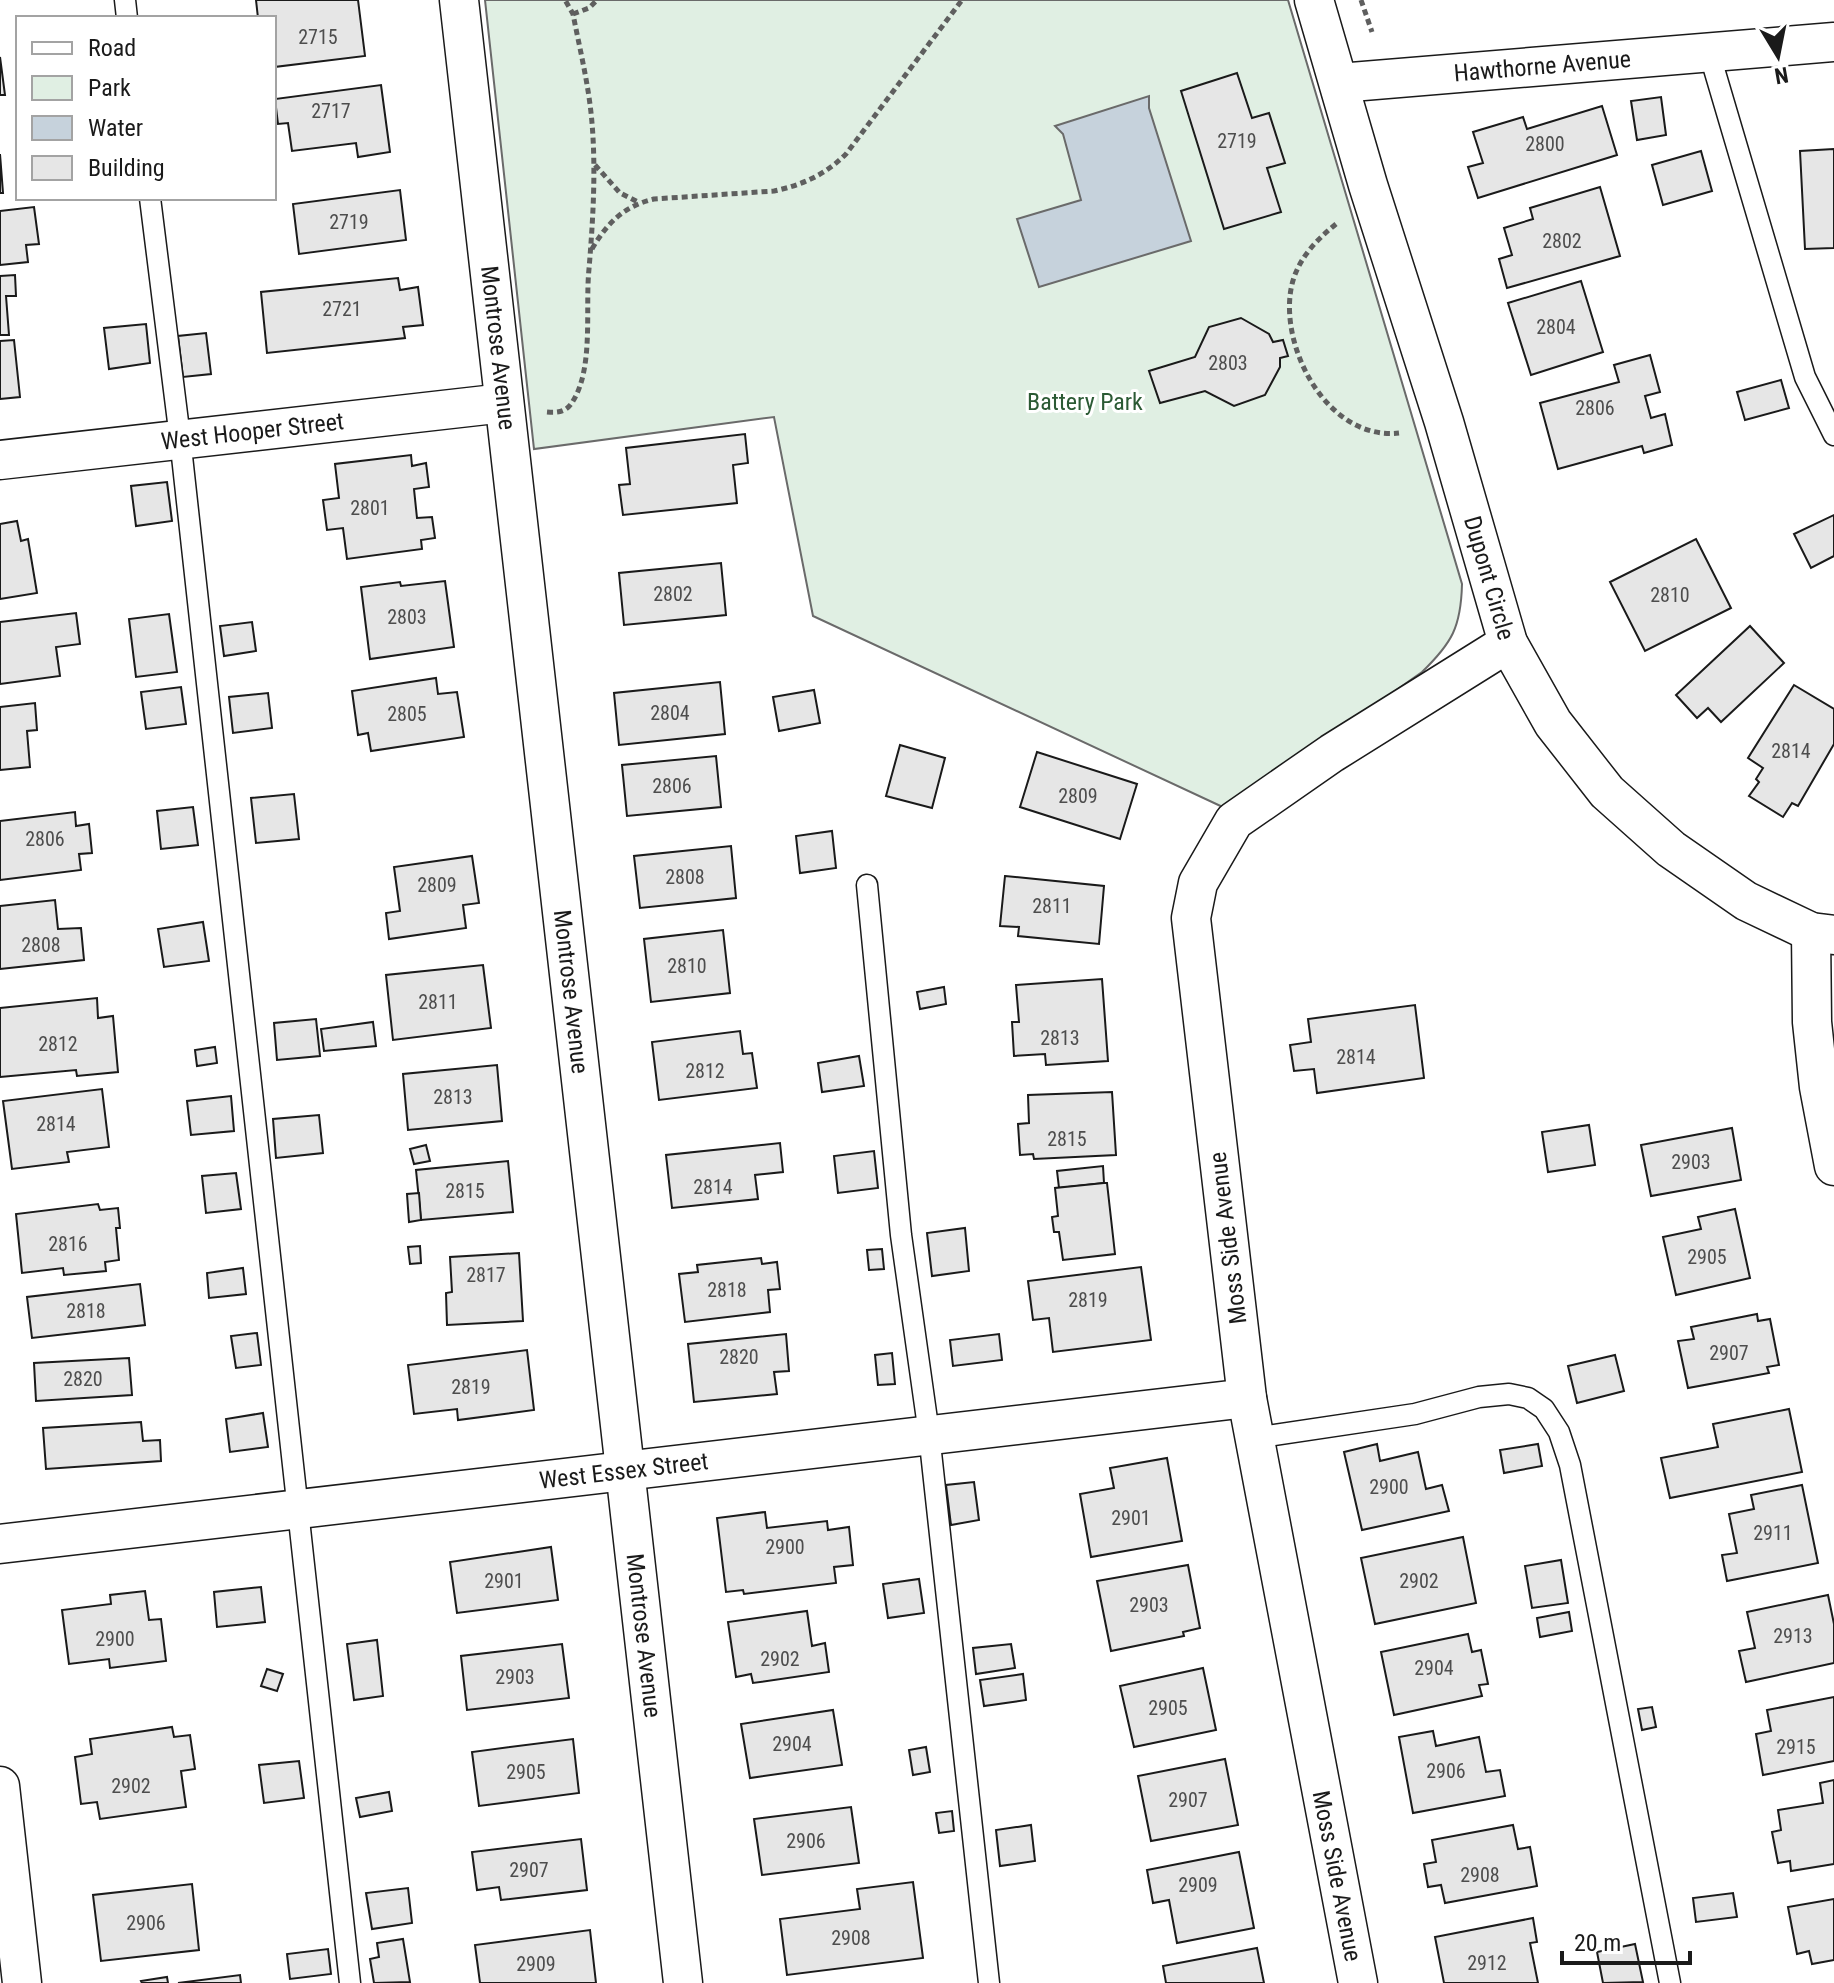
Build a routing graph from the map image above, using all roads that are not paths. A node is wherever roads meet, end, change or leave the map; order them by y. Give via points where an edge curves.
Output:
1 (459, 0) edge
2 (1314, 0) edge
3 (1834, 42) edge
4 (1709, 52) junction
5 (1339, 83) junction
6 (150, 200) edge
7 (504, 403) junction
8 (1834, 435) edge
9 (180, 438) junction
10 (0, 460) edge
11 (1508, 643) junction
12 (867, 885) dead end
13 (1823, 934) edge
14 (1834, 1166) edge
15 (1247, 1398) junction
16 (929, 1434) junction
17 (1254, 1438) junction
18 (623, 1469) junction
19 (299, 1509) junction
20 (0, 1544) edge
21 (0, 1786) edge
22 (22, 1983) edge
23 (350, 1983) edge
24 (683, 1983) edge
25 (989, 1983) edge
26 (1358, 1983) edge
27 (1670, 1983) edge

1 - 7 street, Montrose Avenue
2 - 5 street
3 - 4 street, Hawthorne Avenue
4 - 5 street, Hawthorne Avenue
4 - 8 lane via 1805,377
5 - 11 street, Dupont Circle
6 - 9 lane
7 - 9 street, West Hooper Street
7 - 18 street, Montrose Avenue
9 - 10 street, West Hooper Street
9 - 19 lane
11 - 13 street, Dupont Circle via 1553,723 1607,792 1671,849 1746,901
11 - 15 street, Moss Side Avenue via 1234,821 1198,883 1191,918
12 - 16 lane via 901,1235
13 - 14 street via 1812,1022
15 - 16 street, West Essex Street
15 - 17 street, Moss Side Avenue
16 - 18 street, West Essex Street
16 - 25 lane
17 - 26 street, Moss Side Avenue
17 - 27 lane via 1415,1414 1479,1397 1509,1394 1544,1409 1570,1465
18 - 19 street, West Essex Street
18 - 24 street, Montrose Avenue
19 - 20 street, West Essex Street
19 - 23 lane
21 - 22 street

